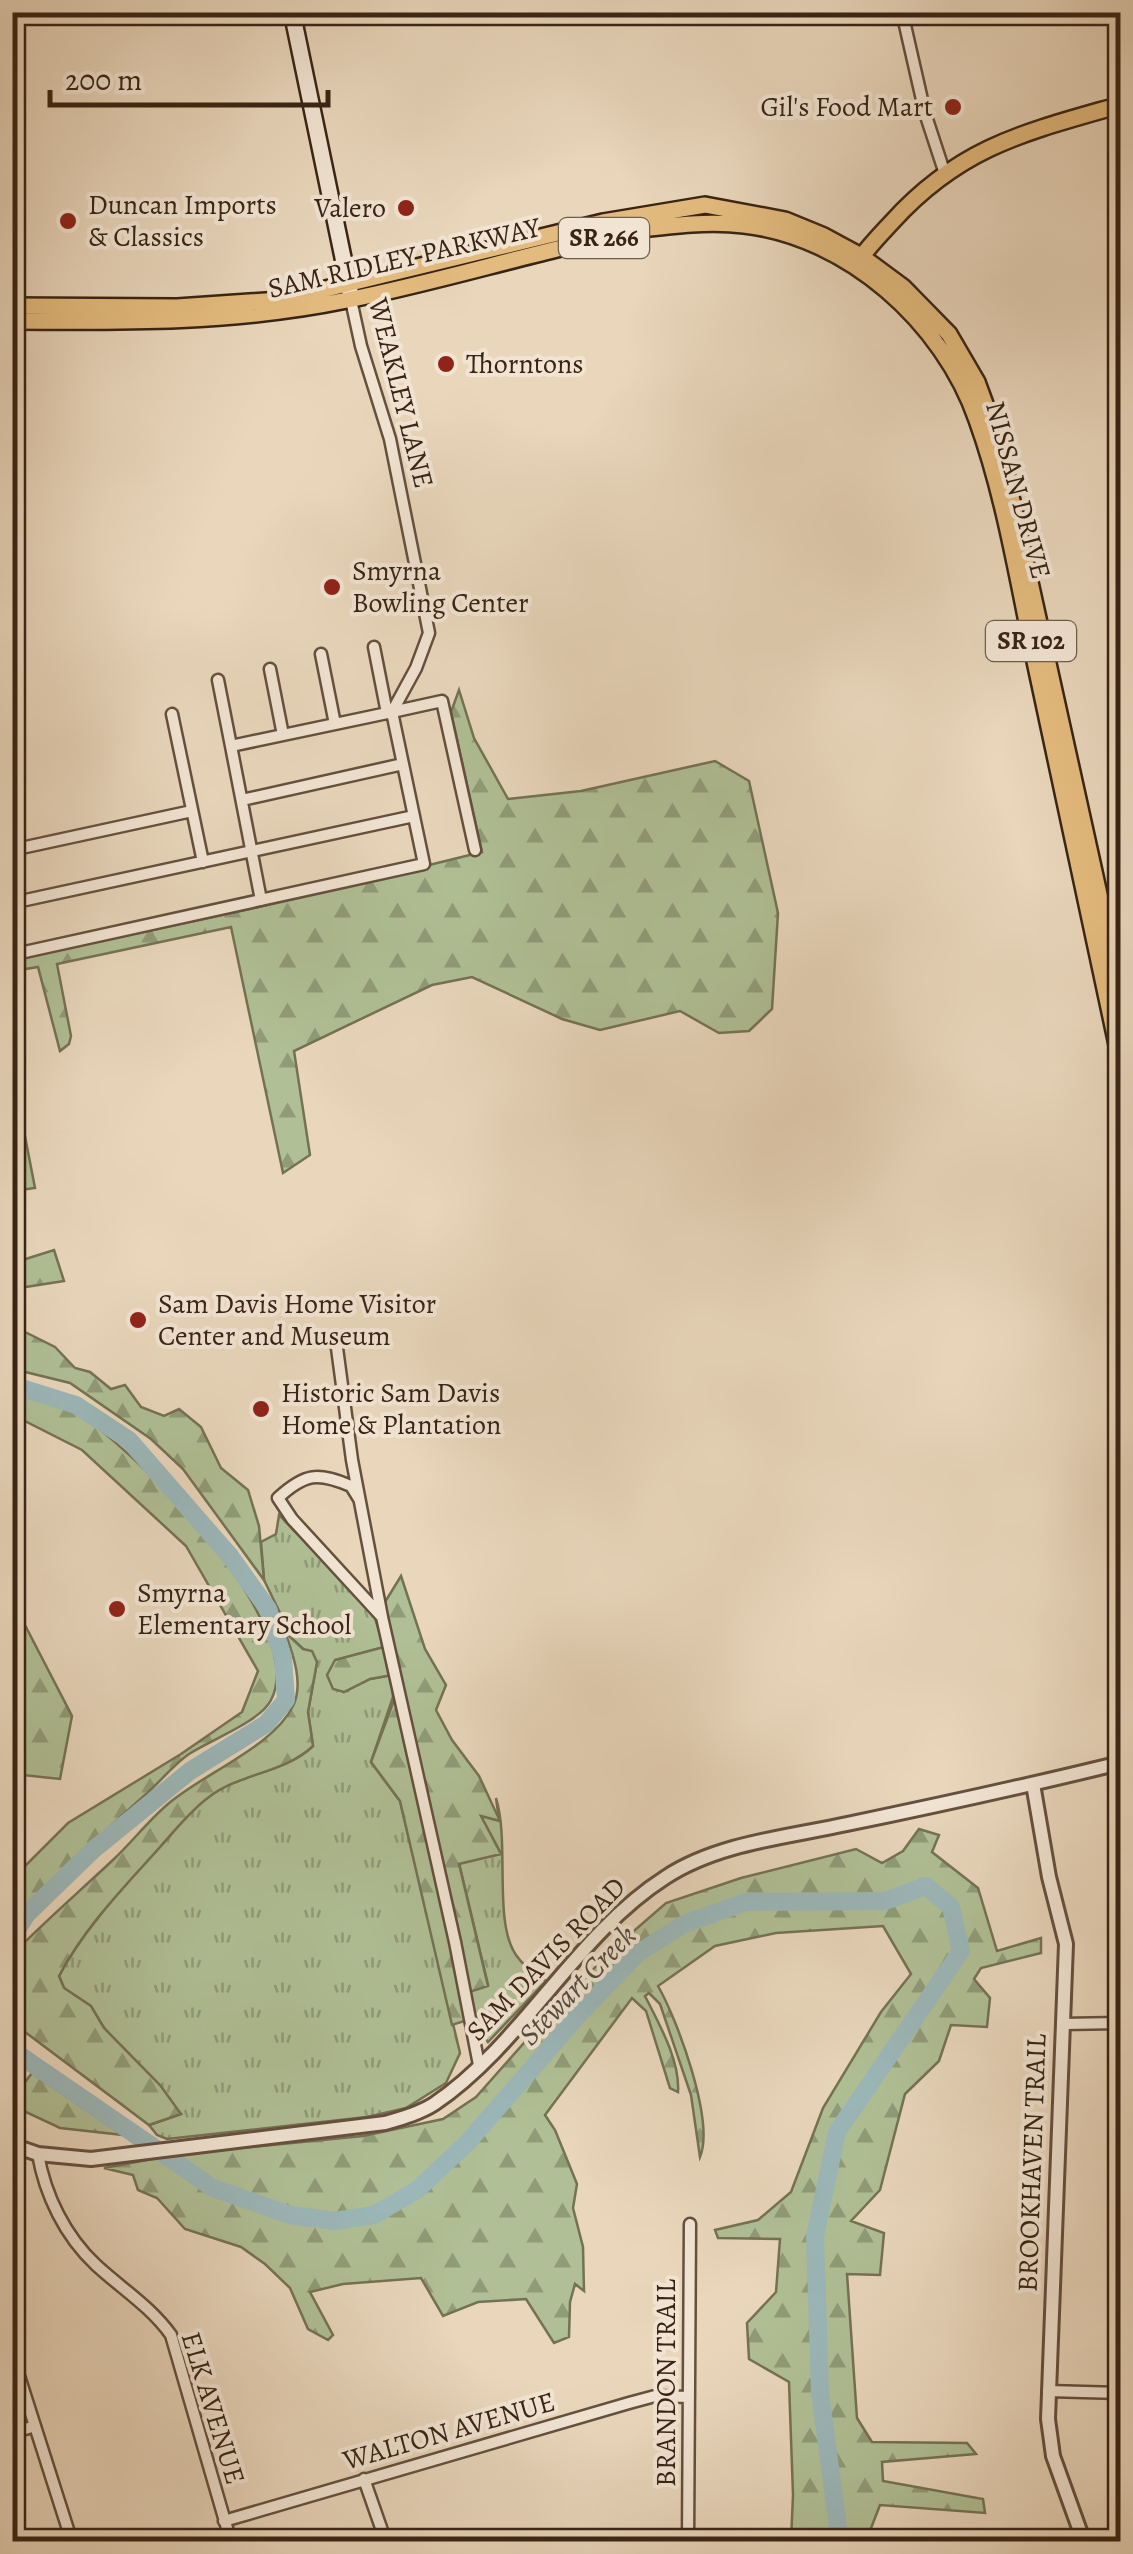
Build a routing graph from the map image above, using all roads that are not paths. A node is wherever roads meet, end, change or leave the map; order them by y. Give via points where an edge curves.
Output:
1 (292, 12) edge
2 (902, 12) edge
3 (1120, 106) edge
4 (945, 174) junction
5 (858, 261) junction
6 (350, 292) junction
7 (12, 306) edge
8 (12, 321) edge
9 (374, 646) dead end
10 (321, 654) dead end
11 (270, 669) dead end
12 (218, 680) dead end
13 (389, 712) junction
14 (172, 714) dead end
15 (334, 724) junction
16 (283, 735) junction
17 (232, 746) junction
18 (403, 764) junction
19 (242, 800) junction
20 (192, 811) junction
21 (414, 816) junction
22 (12, 850) edge
23 (252, 850) junction
24 (475, 850) dead end
25 (203, 862) junction
26 (261, 900) junction
27 (12, 903) edge
28 (12, 918) edge
29 (1112, 961) edge
30 (1120, 989) edge
31 (1120, 1060) edge
32 (336, 1348) dead end
33 (359, 1498) junction
34 (382, 1617) junction
35 (1120, 1763) edge
36 (1032, 1784) junction
37 (1120, 2022) edge
38 (1063, 2024) junction
39 (479, 2065) junction
40 (12, 2145) edge
41 (38, 2154) junction
42 (690, 2224) dead end
43 (12, 2354) edge
44 (1048, 2391) junction
45 (1120, 2393) edge
46 (688, 2397) junction
47 (35, 2426) junction
48 (12, 2433) edge
49 (364, 2479) junction
50 (224, 2521) junction
51 (72, 2542) edge
52 (231, 2542) edge
53 (386, 2542) edge
54 (688, 2542) edge
55 (1084, 2542) edge

1 - 6 main road, WEAKLEY LANE
2 - 4 street
3 - 4 main road via 1020,134
4 - 5 main road
5 - 6 main road, SAM RIDLEY PARKWAY / SR 266 via 785,220 705,206 603,222
5 - 29 main road, NISSAN DRIVE / SR 102 via 903,287 949,334 1000,442
6 - 7 main road, SAM RIDLEY PARKWAY / SR 266 via 231,305
6 - 8 main road, SAM RIDLEY PARKWAY / SR 266 via 264,316
6 - 13 street, WEAKLEY LANE via 390,439 430,633
9 - 13 street
10 - 15 street
11 - 16 street
12 - 17 street
13 - 15 street
13 - 18 street
13 - 24 street via 442,702
14 - 20 street
15 - 16 street
16 - 17 street
17 - 19 street
18 - 19 street
18 - 21 street
19 - 23 street
20 - 22 street
20 - 25 street
21 - 23 street
21 - 26 street via 424,864
23 - 25 street
23 - 26 street
25 - 27 street
26 - 28 street via 20,953
29 - 30 main road, NISSAN DRIVE / SR 102
29 - 31 main road, NISSAN DRIVE / SR 102
32 - 33 street
33 - 34 street
33 - 34 street via 351,1486 314,1475 278,1498
34 - 39 street
35 - 36 street, SAM DAVIS ROAD
36 - 38 street, BROOKHAVEN TRAIL via 1066,1944
36 - 39 street, SAM DAVIS ROAD via 725,1852 668,1875 622,1911
37 - 38 street
38 - 44 street, BROOKHAVEN TRAIL
39 - 41 street, SAM DAVIS ROAD via 432,2106 385,2123 83,2160
40 - 41 street, SAM DAVIS ROAD
41 - 50 street, ELK AVENUE via 48,2193 78,2245 171,2335
42 - 46 street, BRANDON TRAIL
43 - 47 street
44 - 45 street
44 - 55 street, BROOKHAVEN TRAIL via 1054,2456
46 - 49 street, WALTON AVENUE via 642,2399
46 - 54 street, BRANDON TRAIL
47 - 48 street
47 - 51 street
49 - 50 street, WALTON AVENUE
49 - 53 street
50 - 52 street, ELK AVENUE

